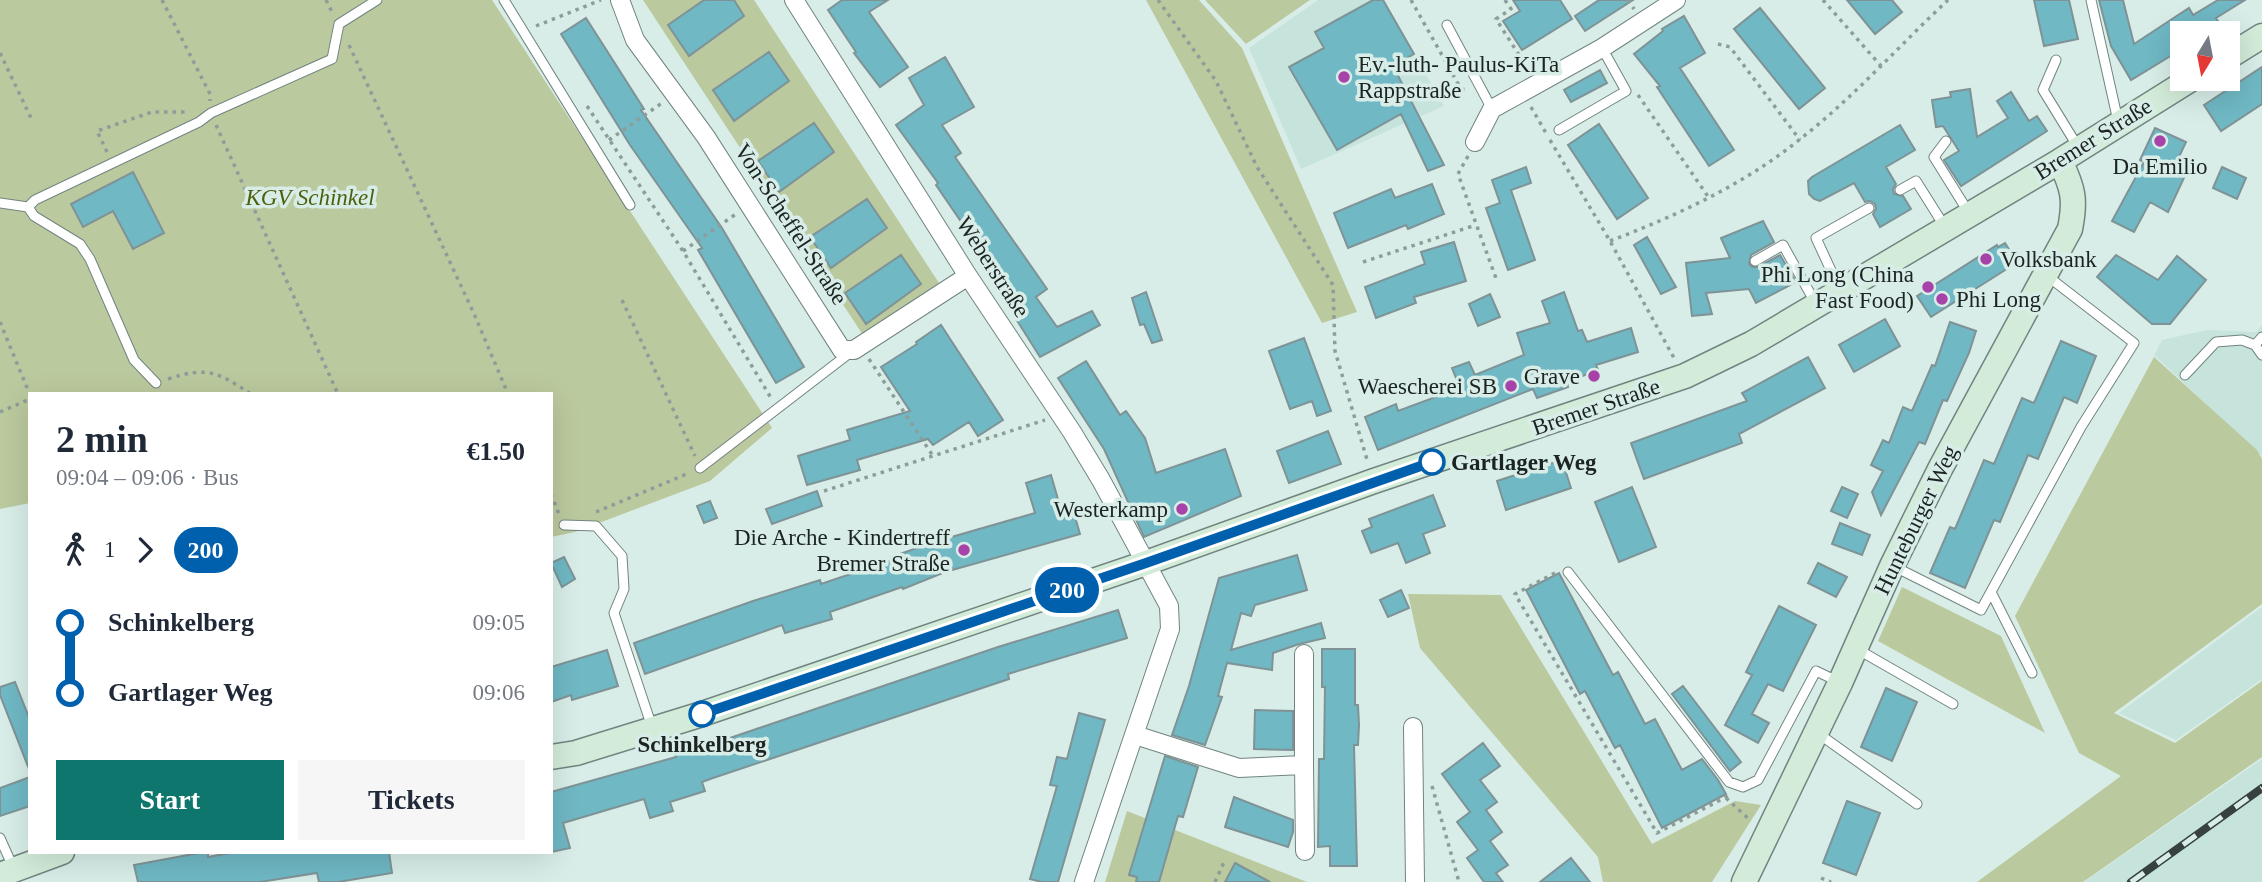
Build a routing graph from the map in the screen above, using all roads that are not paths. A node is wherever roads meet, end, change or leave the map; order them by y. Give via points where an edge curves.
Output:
1 (377, 0) edge
2 (504, 0) edge
3 (620, 0) edge
4 (794, 0) edge
5 (1676, 0) edge
6 (2091, 0) edge
7 (1447, 25) dead end
8 (2262, 36) edge
9 (1602, 48) junction
10 (2240, 50) edge
11 (2056, 60) dead end
12 (2171, 91) edge
13 (1492, 109) junction
14 (2118, 122) junction
15 (1559, 130) dead end
16 (1946, 141) dead end
17 (1475, 142) road end
18 (2069, 155) junction
19 (1900, 190) dead end
20 (0, 203) edge
21 (630, 205) dead end
22 (28, 208) junction
23 (1869, 208) dead end
24 (1970, 214) junction
25 (1946, 229) junction
26 (1755, 261) dead end
27 (2044, 274) junction
28 (968, 276) junction
29 (1840, 291) junction
30 (1816, 305) junction
31 (2262, 337) edge
32 (2255, 345) junction
33 (858, 348) junction
34 (2262, 355) edge
35 (2185, 375) dead end
36 (156, 383) road end
37 (700, 468) road end
38 (564, 525) road end
39 (1146, 563) junction
40 (1892, 566) junction
41 (1568, 572) road end
42 (1991, 592) junction
43 (1856, 648) junction
44 (1304, 654) dead end
45 (2032, 673) dead end
46 (1840, 683) junction
47 (1953, 704) dead end
48 (1413, 727) dead end
49 (653, 730) junction
50 (1817, 732) junction
51 (1135, 735) junction
52 (553, 757) edge
53 (1304, 765) junction
54 (1917, 804) dead end
55 (0, 838) edge
56 (1305, 851) dead end
57 (56, 854) edge
58 (7, 872) edge
59 (1084, 882) edge
60 (1415, 882) edge
61 (1744, 882) edge

1 - 22 lane via 339,24 332,59 211,113 35,200
2 - 21 lane
3 - 33 street, Von-Scheffel-Straße via 635,40 706,137 842,350
4 - 28 street, Weberstraße
5 - 9 street
6 - 14 lane
7 - 13 lane
8 - 10 main road
9 - 13 street
9 - 15 lane via 1626,91
11 - 18 lane via 2043,90
12 - 14 main road, Bremer Straße
13 - 17 street
14 - 18 main road, Bremer Straße
16 - 24 lane via 1934,157
18 - 24 main road, Bremer Straße
18 - 27 main road, Hunteburger Weg via 2075,204 2070,229
19 - 25 lane via 1916,181
20 - 22 lane
22 - 36 lane via 80,244 134,360
23 - 29 lane via 1816,238
24 - 25 main road, Bremer Straße
25 - 29 main road, Bremer Straße
26 - 30 lane via 1783,245
27 - 40 main road, Hunteburger Weg
27 - 42 lane via 2134,343 2081,427
28 - 33 street
28 - 39 street, Weberstraße via 1061,415
29 - 30 main road, Bremer Straße
30 - 39 main road, Bremer Straße via 1685,376
31 - 32 lane
32 - 34 lane
32 - 35 lane via 2242,340 2216,342
33 - 37 lane
38 - 49 lane via 596,526 622,556 624,589 614,613
39 - 49 main road, Bremer Straße
39 - 51 street via 1169,606 1170,629
40 - 42 lane via 1981,610
40 - 43 main road, Hunteburger Weg
41 - 46 lane via 1729,782 1743,787 1758,780 1816,671
42 - 45 lane
43 - 46 main road, Hunteburger Weg
43 - 47 lane
44 - 53 street
46 - 50 main road, Hunteburger Weg
48 - 60 street
49 - 52 main road, Bremer Straße
50 - 54 lane
50 - 61 main road, Hunteburger Weg
51 - 53 street via 1239,768
51 - 59 street
53 - 56 street
55 - 58 lane
57 - 58 main road

